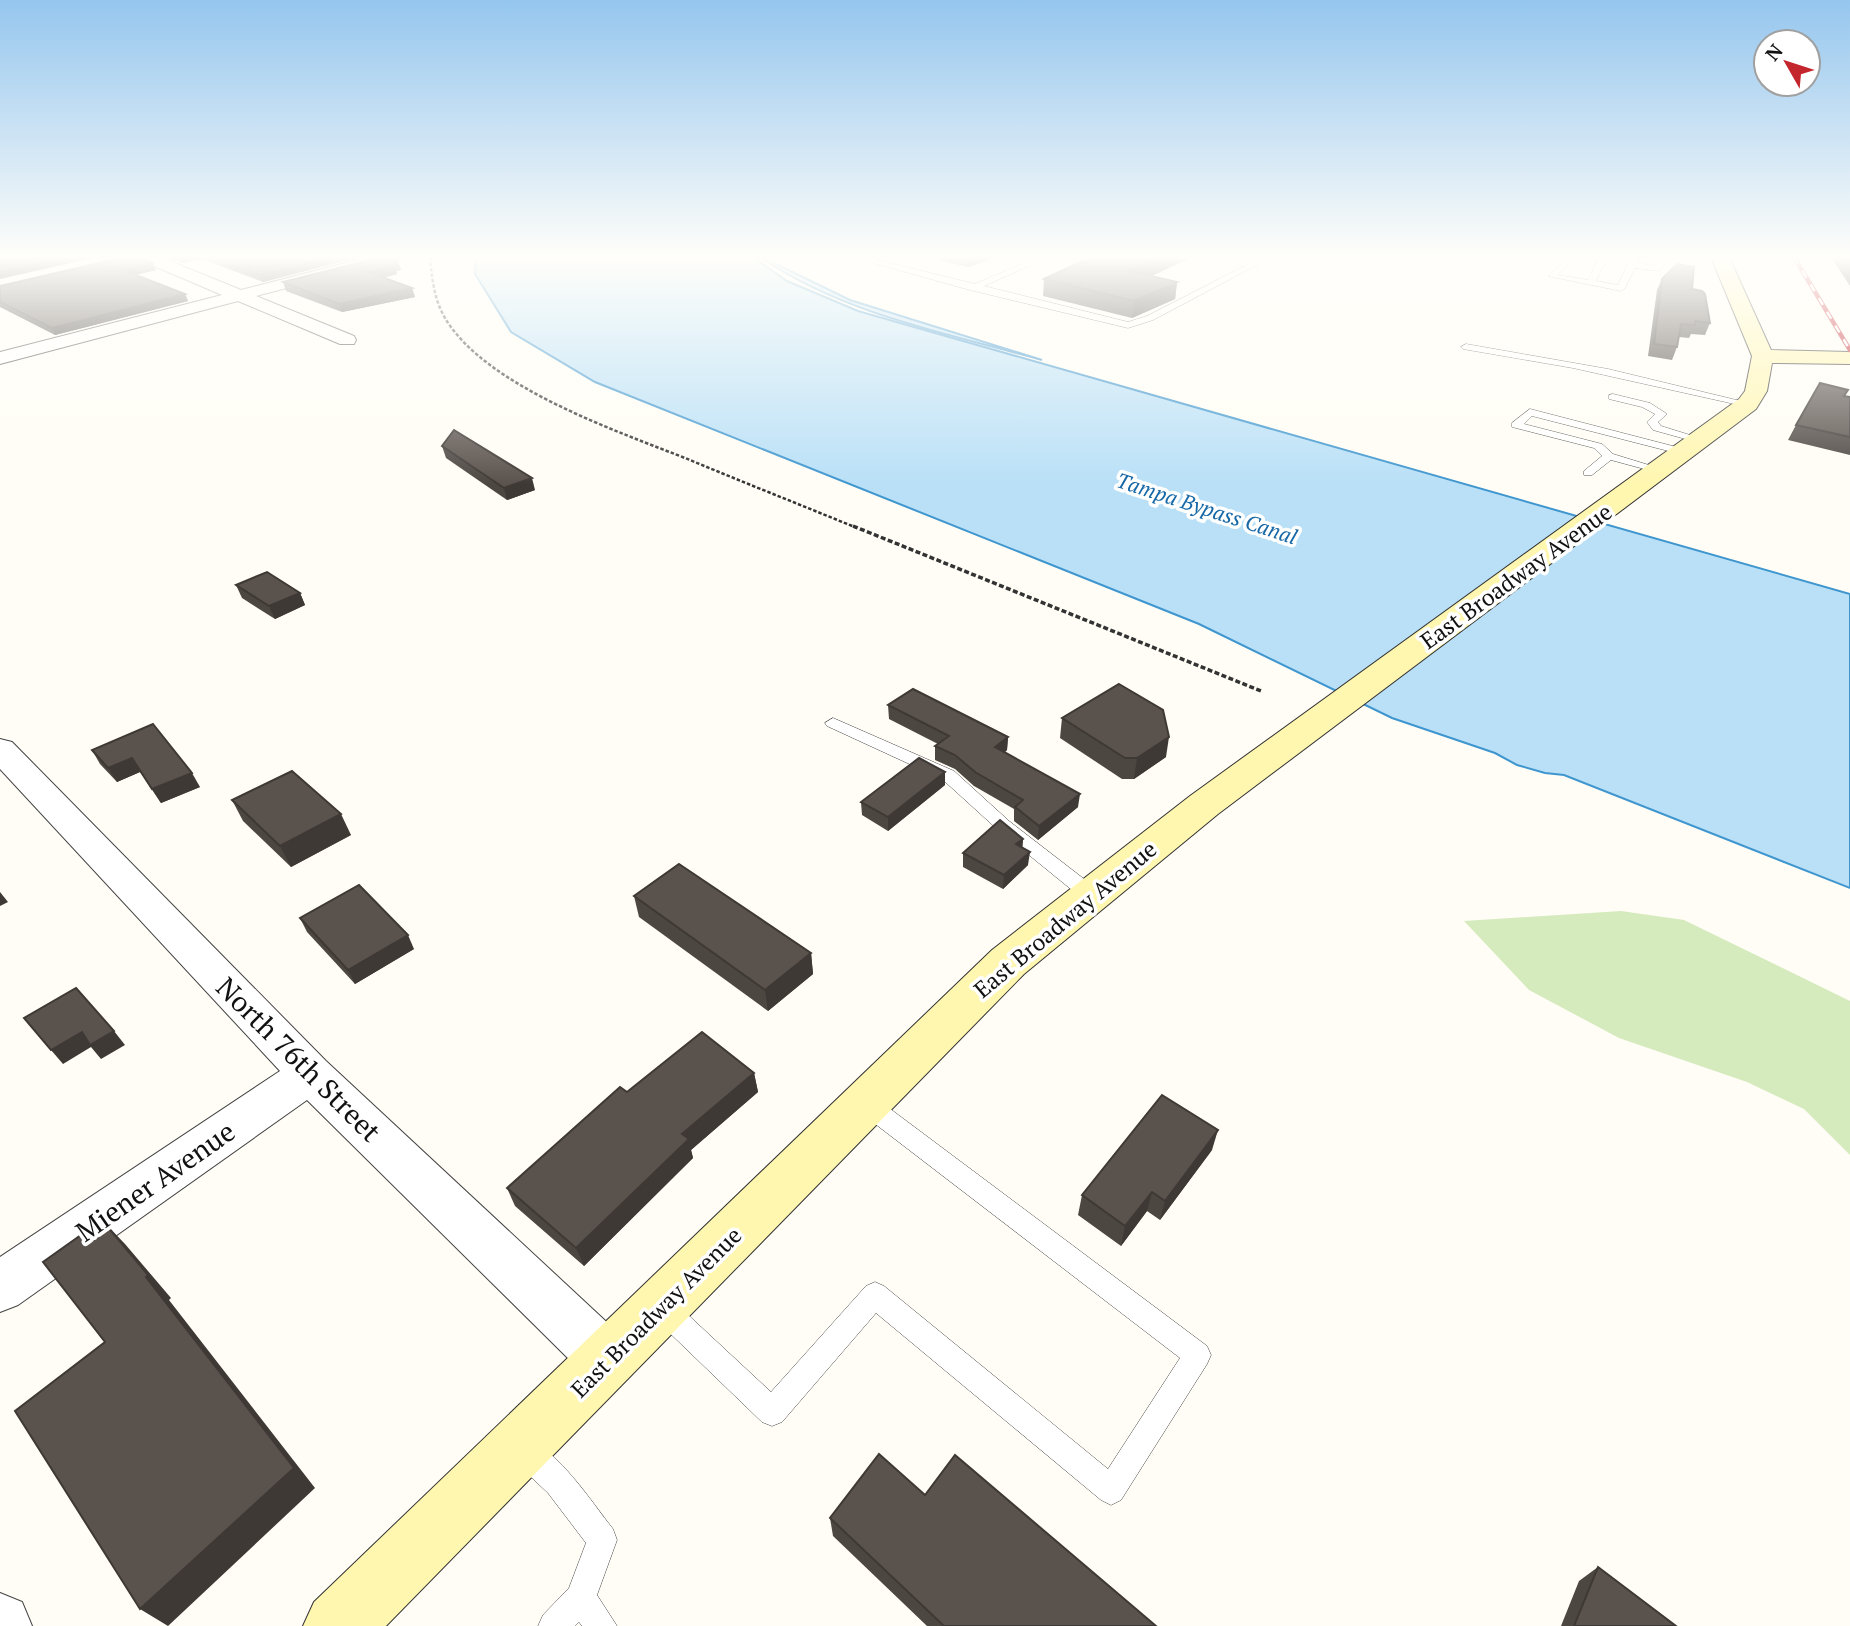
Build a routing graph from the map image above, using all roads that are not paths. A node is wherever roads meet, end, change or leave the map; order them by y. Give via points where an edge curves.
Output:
1 (92, 333) edge
2 (330, 333) edge
3 (1753, 333) edge
4 (347, 340) dead end
5 (1466, 347) dead end
6 (2, 356) edge
7 (1763, 356) junction
8 (1850, 358) edge
9 (1659, 394) dead end
10 (1613, 397) dead end
11 (1748, 404) junction
12 (1646, 405) junction
13 (1692, 446) junction
14 (1609, 456) junction
15 (1659, 470) junction
16 (1588, 473) dead end
17 (833, 723) dead end
18 (0, 748) edge
19 (1090, 894) junction
20 (310, 1074) junction
21 (865, 1103) junction
22 (0, 1287) edge
23 (661, 1308) junction
24 (608, 1360) junction
25 (520, 1447) junction
26 (580, 1598) junction
27 (338, 1626) edge
28 (554, 1626) edge
29 (601, 1626) edge

1 - 6 street
2 - 4 street
3 - 7 main road
5 - 11 lane via 1538,356
7 - 8 main road
7 - 11 main road via 1756,391
9 - 12 lane
10 - 12 lane
11 - 13 main road, East Broadway Avenue
12 - 13 lane via 1662,414 1653,422 1657,428
13 - 14 lane via 1530,412 1516,425 1598,446
13 - 15 main road, East Broadway Avenue
14 - 15 lane
14 - 16 lane
15 - 19 main road, East Broadway Avenue
17 - 19 lane via 948,775
18 - 20 street, North 76th Street
19 - 21 main road, East Broadway Avenue via 1008,962
20 - 22 street, Miener Avenue
20 - 24 street, North 76th Street
21 - 23 main road, East Broadway Avenue
21 - 23 lane via 1198,1355 1111,1490 875,1295 772,1412
23 - 24 main road, East Broadway Avenue
24 - 25 main road, East Broadway Avenue
25 - 26 lane via 558,1483 602,1540
25 - 27 main road, East Broadway Avenue
26 - 28 lane
26 - 29 lane

